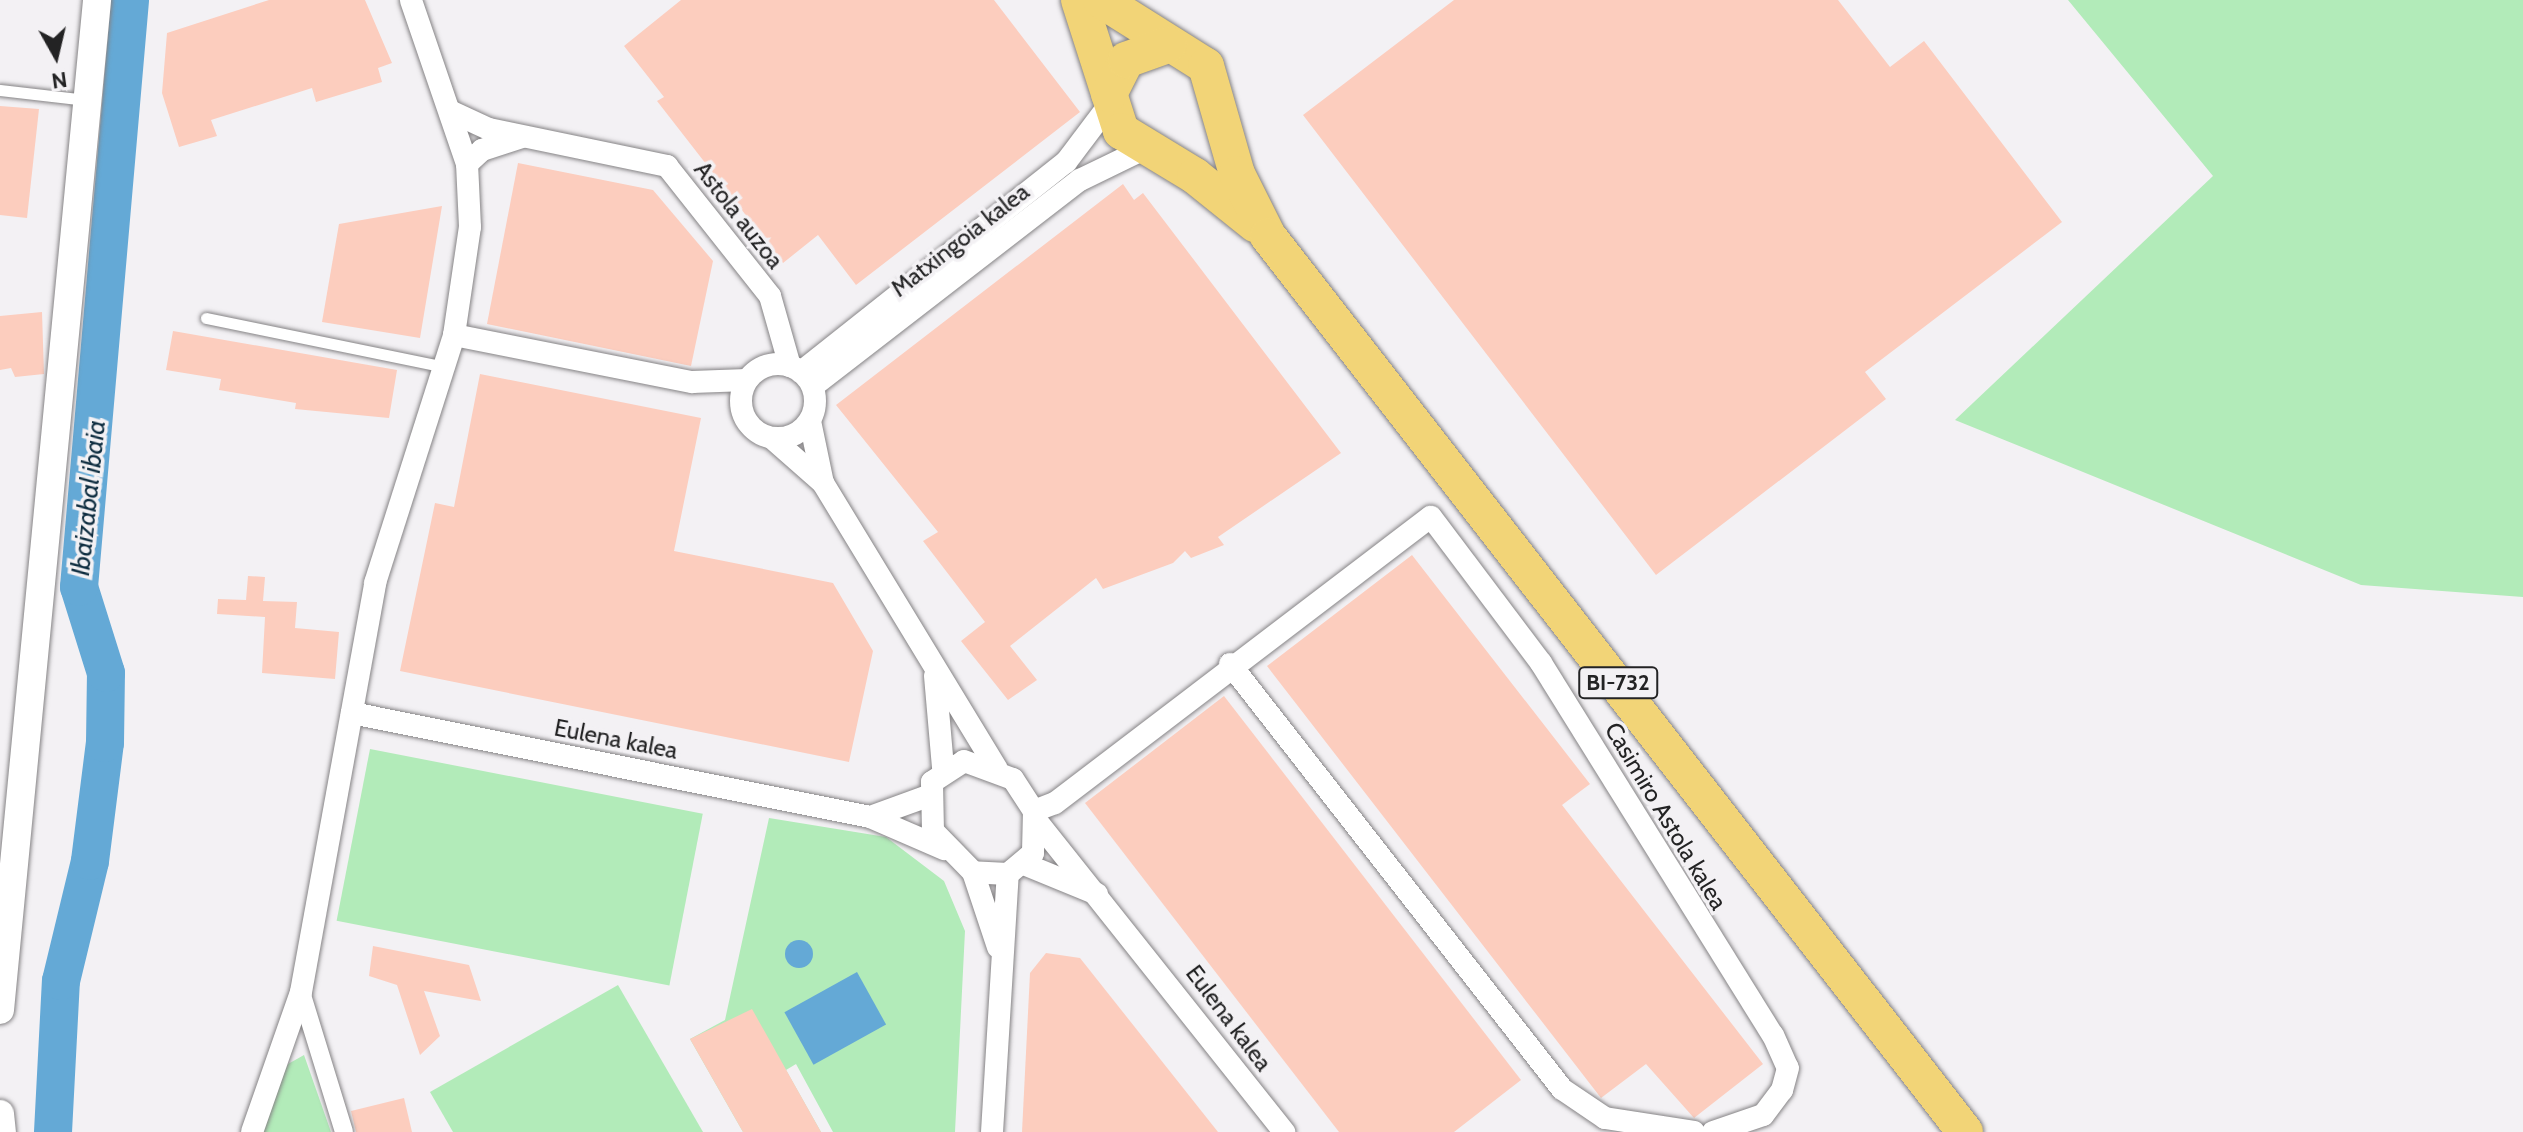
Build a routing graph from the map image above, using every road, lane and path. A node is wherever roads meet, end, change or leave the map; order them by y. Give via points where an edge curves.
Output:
1 (97, 0) edge
2 (411, 0) edge
3 (1079, 0) edge
4 (1101, 0) edge
5 (1168, 45) junction
6 (0, 90) edge
7 (1109, 100) junction
8 (90, 101) junction
9 (1216, 107) junction
10 (452, 112) junction
11 (527, 135) junction
12 (1152, 150) junction
13 (467, 164) junction
14 (1268, 236) junction
15 (770, 296) junction
16 (206, 318) dead end
17 (454, 335) junction
18 (766, 365) junction
19 (444, 367) junction
20 (801, 374) junction
21 (747, 380) junction
22 (692, 382) junction
23 (740, 404) junction
24 (810, 421) junction
25 (773, 439) junction
26 (823, 483) junction
27 (1230, 664) junction
28 (935, 671) junction
29 (352, 713) junction
30 (943, 768) junction
31 (997, 769) junction
32 (1075, 786) junction
33 (1023, 790) junction
34 (928, 796) junction
35 (1035, 816) junction
36 (870, 817) junction
37 (944, 849) junction
38 (1016, 869) junction
39 (973, 872) junction
40 (1104, 897) junction
41 (1001, 956) junction
42 (301, 992) junction
43 (0, 1010) edge
44 (0, 1114) edge
45 (2, 1132) edge
46 (252, 1132) edge
47 (344, 1132) edge
48 (992, 1132) edge
49 (1284, 1132) edge
50 (1694, 1132) edge
51 (1713, 1132) edge
52 (1965, 1132) edge

1 - 8 street
2 - 10 street
3 - 7 main road, BI-732
4 - 5 main road, BI-732
5 - 7 main road via 1126,60
5 - 9 main road, BI-732 via 1206,66
6 - 8 lane
7 - 12 main road, BI-732 via 1121,131
7 - 20 street, Matxingoia kalea via 1066,162
8 - 43 street
9 - 12 main road via 1192,143
9 - 14 main road, BI-732 via 1237,174
10 - 11 street, Astola auzoa
10 - 13 street
11 - 13 street via 482,150
11 - 15 street, Astola auzoa via 667,166
12 - 14 main road, BI-732
12 - 20 street, Matxingoia kalea via 1080,180
13 - 17 street via 470,227
14 - 52 main road, BI-732
15 - 18 street, Astola auzoa
15 - 20 street, Astola auzoa
16 - 19 lane
17 - 19 street
17 - 22 street
18 - 20 street
18 - 21 street
19 - 29 street via 375,583
20 - 24 street
21 - 22 street
21 - 23 street
22 - 23 street
23 - 25 street via 750,427
24 - 25 street via 794,435
24 - 26 street
25 - 26 street
26 - 28 street
27 - 32 street, Casimiro Astola kalea
27 - 50 street via 1562,1089 1605,1118
27 - 51 street, Casimiro Astola kalea via 1431,517 1541,663 1773,1035 1788,1068 1782,1090 1763,1115
28 - 30 street
28 - 31 street
29 - 36 street, Eulena kalea
29 - 42 street
30 - 31 street via 980,761
30 - 34 street
31 - 33 street
32 - 33 street
32 - 35 street, Casimiro Astola kalea
33 - 35 street
34 - 36 street
34 - 37 street via 933,831
35 - 38 street via 1037,839
35 - 40 street, Eulena kalea
36 - 37 street, Eulena kalea
37 - 39 street
38 - 39 street
38 - 40 street
38 - 41 street
39 - 41 street
40 - 49 street, Eulena kalea
41 - 48 street
42 - 46 street
42 - 47 street
44 - 45 street

